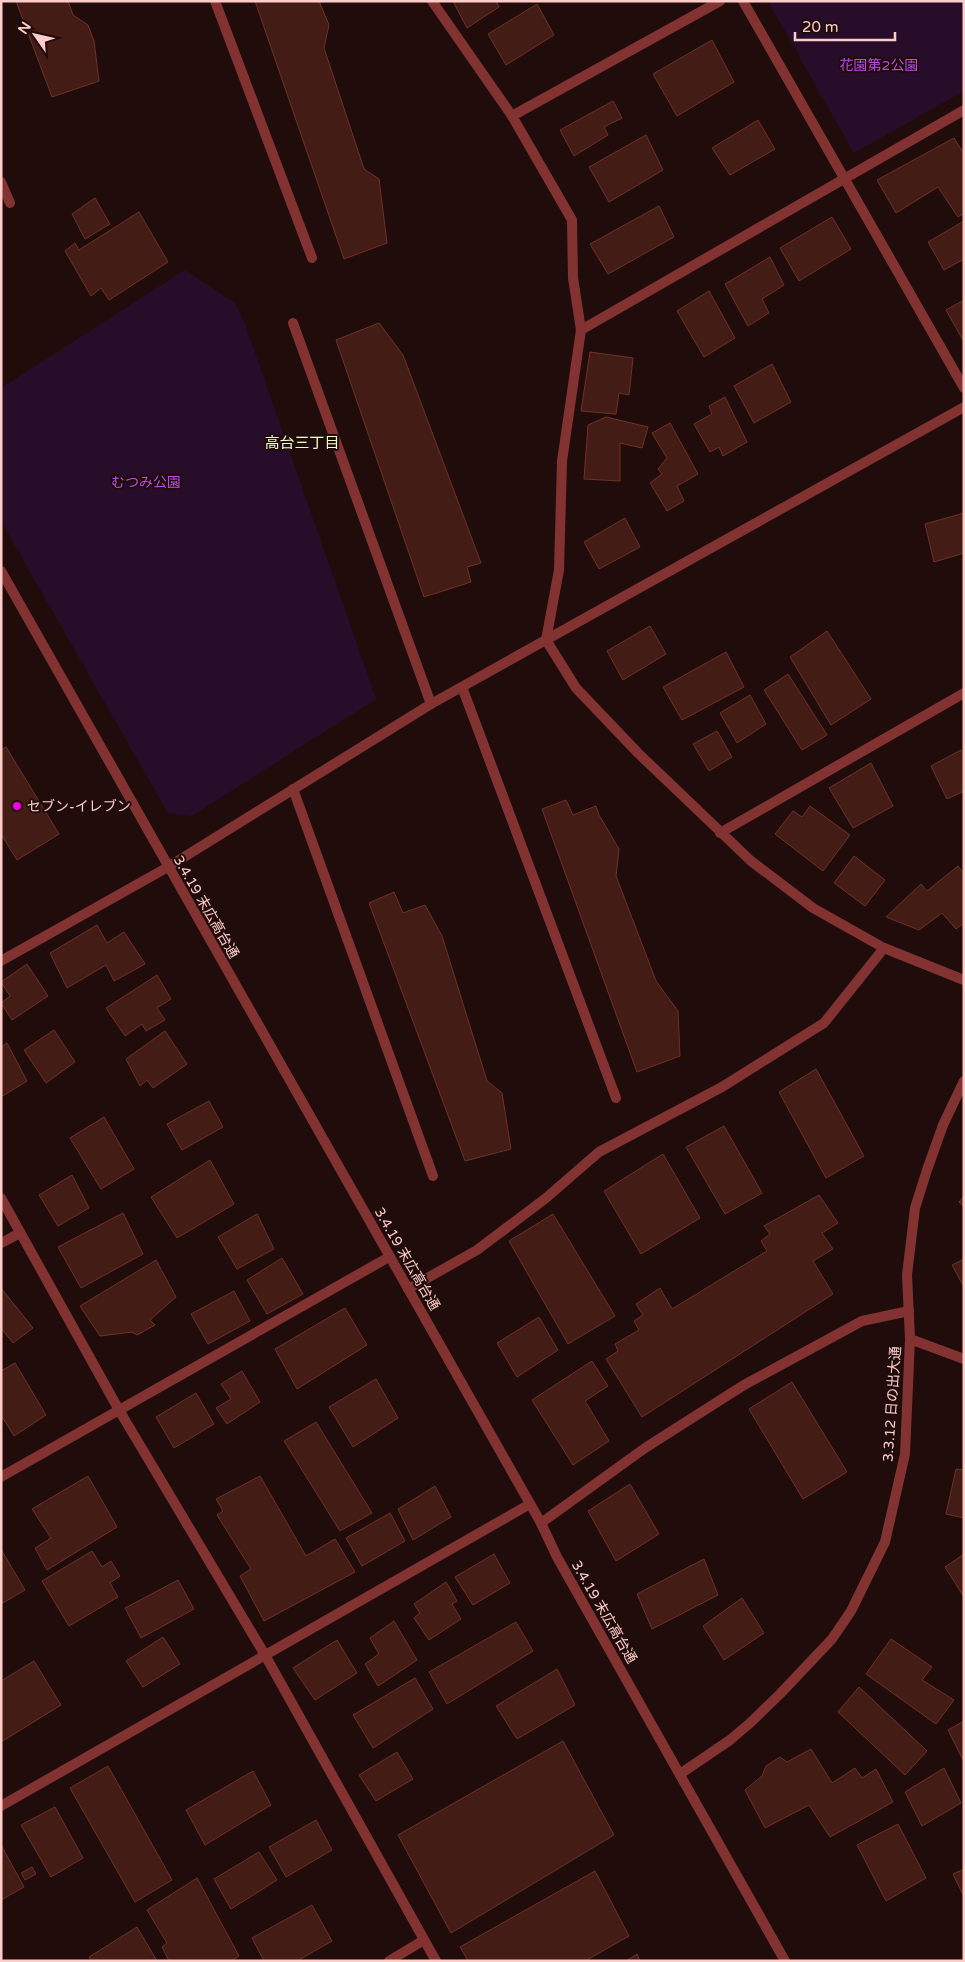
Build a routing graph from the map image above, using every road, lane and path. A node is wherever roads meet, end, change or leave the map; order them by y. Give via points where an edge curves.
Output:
1 (215, 1) edge
2 (432, 1) edge
3 (720, 1) edge
4 (742, 1) edge
5 (964, 110) edge
6 (512, 116) junction
7 (844, 178) junction
8 (1, 182) edge
9 (10, 203) dead end
10 (312, 258) dead end
11 (293, 323) dead end
12 (581, 330) junction
13 (964, 388) edge
14 (964, 407) edge
15 (1, 571) edge
16 (546, 640) junction
17 (462, 687) junction
18 (964, 693) edge
19 (431, 704) junction
20 (293, 789) junction
21 (720, 833) junction
22 (168, 867) junction
23 (884, 948) junction
24 (1, 961) edge
25 (964, 980) edge
26 (964, 1081) edge
27 (616, 1098) dead end
28 (433, 1176) dead end
29 (1, 1198) edge
30 (20, 1233) junction
31 (1, 1243) edge
32 (390, 1256) junction
33 (408, 1290) junction
34 (909, 1311) junction
35 (910, 1339) junction
36 (964, 1360) edge
37 (119, 1410) junction
38 (1, 1477) edge
39 (530, 1504) junction
40 (541, 1523) junction
41 (265, 1655) junction
42 (680, 1774) junction
43 (1, 1806) edge
44 (424, 1940) junction
45 (389, 1961) edge
46 (436, 1961) edge
47 (785, 1961) edge

1 - 10 street
2 - 6 street
3 - 6 street
4 - 7 street
5 - 7 street
6 - 12 street via 572,220 573,278
7 - 12 street
7 - 13 street
8 - 9 street
11 - 19 street
12 - 16 street via 562,461 559,570
14 - 16 street
15 - 22 street, 3.4.19 末広高台通
16 - 17 street
16 - 21 street via 576,688
17 - 19 street
17 - 27 street
18 - 21 street
19 - 20 street
20 - 22 street
20 - 28 street
21 - 23 street via 813,908
22 - 24 street
22 - 32 street, 3.4.19 末広高台通
23 - 25 street
23 - 33 street via 824,1023 722,1087 599,1152 546,1198 477,1250
26 - 34 street, 3.3.12 日の出大通 via 943,1125 915,1208 907,1275
29 - 30 street
30 - 31 street
30 - 37 street
32 - 33 street, 3.4.19 末広高台通
32 - 37 street
33 - 39 street, 3.4.19 末広高台通
34 - 35 street, 3.3.12 日の出大通
34 - 40 street via 862,1321 744,1386 645,1448
35 - 36 street
35 - 42 street, 3.3.12 日の出大通 via 905,1454 885,1542 867,1580 832,1639 780,1694 730,1740
37 - 38 street
37 - 41 street
39 - 40 street, 3.4.19 末広高台通
39 - 41 street
40 - 42 street, 3.4.19 末広高台通 via 557,1558
41 - 43 street
41 - 44 street
42 - 47 street, 3.4.19 末広高台通
44 - 45 street
44 - 46 street

